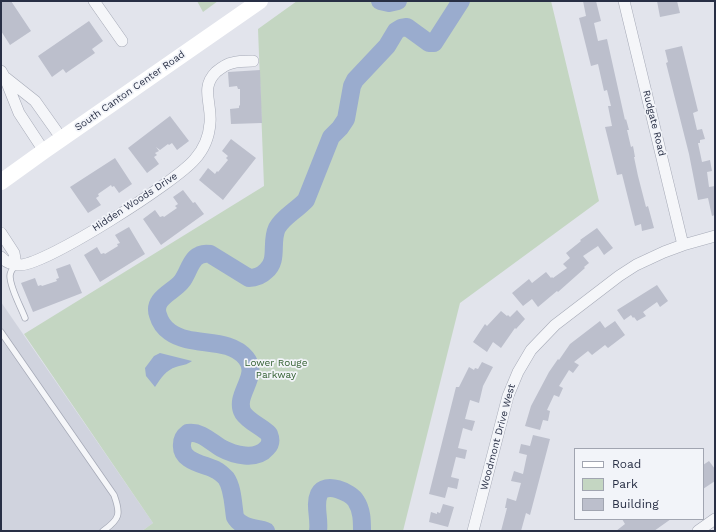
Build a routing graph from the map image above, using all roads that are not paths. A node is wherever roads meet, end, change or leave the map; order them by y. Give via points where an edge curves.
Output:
1 (94, 1) edge
2 (260, 1) edge
3 (624, 1) edge
4 (122, 41) dead end
5 (253, 61) dead end
6 (3, 74) edge
7 (62, 139) junction
8 (44, 151) junction
9 (1, 182) edge
10 (1, 233) edge
11 (715, 236) edge
12 (683, 245) junction
13 (1, 257) edge
14 (16, 265) junction
15 (25, 318) dead end
16 (1, 332) edge
17 (715, 519) edge
18 (103, 531) edge
19 (473, 531) edge
20 (698, 531) edge

1 - 4 street
2 - 7 main road, South Canton Center Road
3 - 12 street, Rudgate Road
5 - 14 street, Hidden Woods Drive via 231,63 222,67 208,82 209,134 196,159 186,169 150,195 85,235 48,255
6 - 7 street via 35,102
6 - 8 street via 19,113
7 - 8 main road, South Canton Center Road
8 - 9 main road, South Canton Center Road
10 - 14 street via 14,253
11 - 12 street, Woodmont Drive West
12 - 19 street, Woodmont Drive West via 650,258 619,276 555,325 531,350 508,396
13 - 14 street via 5,262
14 - 15 lane via 10,276
16 - 18 lane via 114,495 118,516 113,524
17 - 20 street

